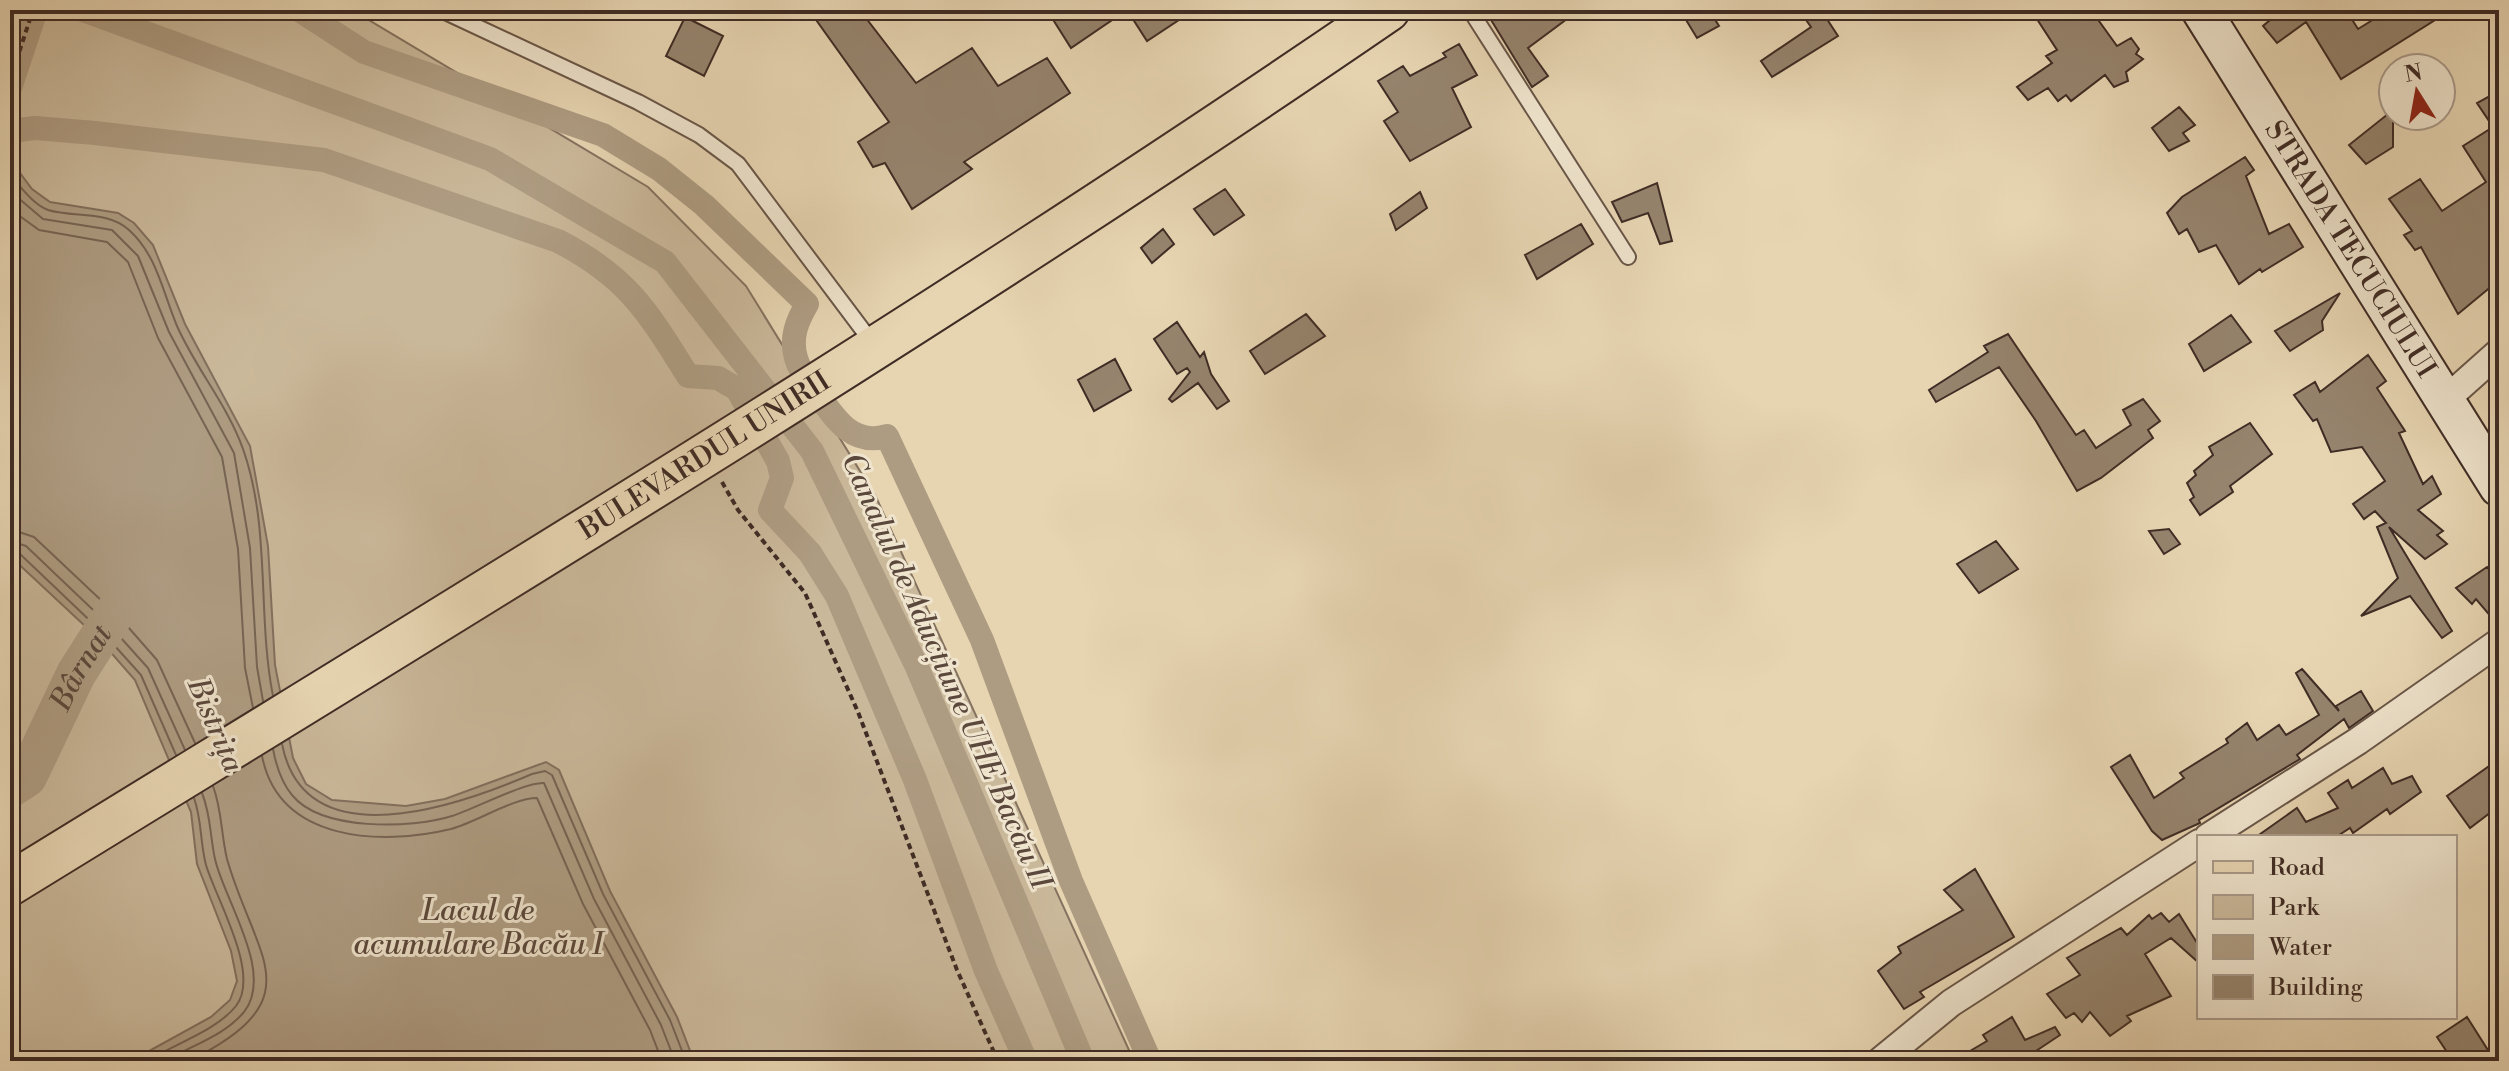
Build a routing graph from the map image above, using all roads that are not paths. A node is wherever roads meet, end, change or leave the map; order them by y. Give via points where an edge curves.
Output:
1 (441, 10) edge
2 (1388, 10) edge
3 (1470, 10) edge
4 (2201, 10) edge
5 (1628, 257) dead end
6 (877, 349) junction
7 (2499, 352) edge
8 (2444, 401) junction
9 (2499, 487) edge
10 (2499, 642) edge
11 (2211, 835) edge
12 (2197, 844) edge
13 (10, 884) edge
14 (1880, 1061) edge

1 - 6 lane via 638,102 699,135 738,164
2 - 6 main road, BULEVARDUL UNIRII
3 - 5 lane
4 - 8 main road, STRADA TECUCIULUI
6 - 13 main road, BULEVARDUL UNIRII
7 - 8 street
8 - 9 main road, STRADA TECUCIULUI
10 - 11 street
12 - 14 street via 1951,1003

